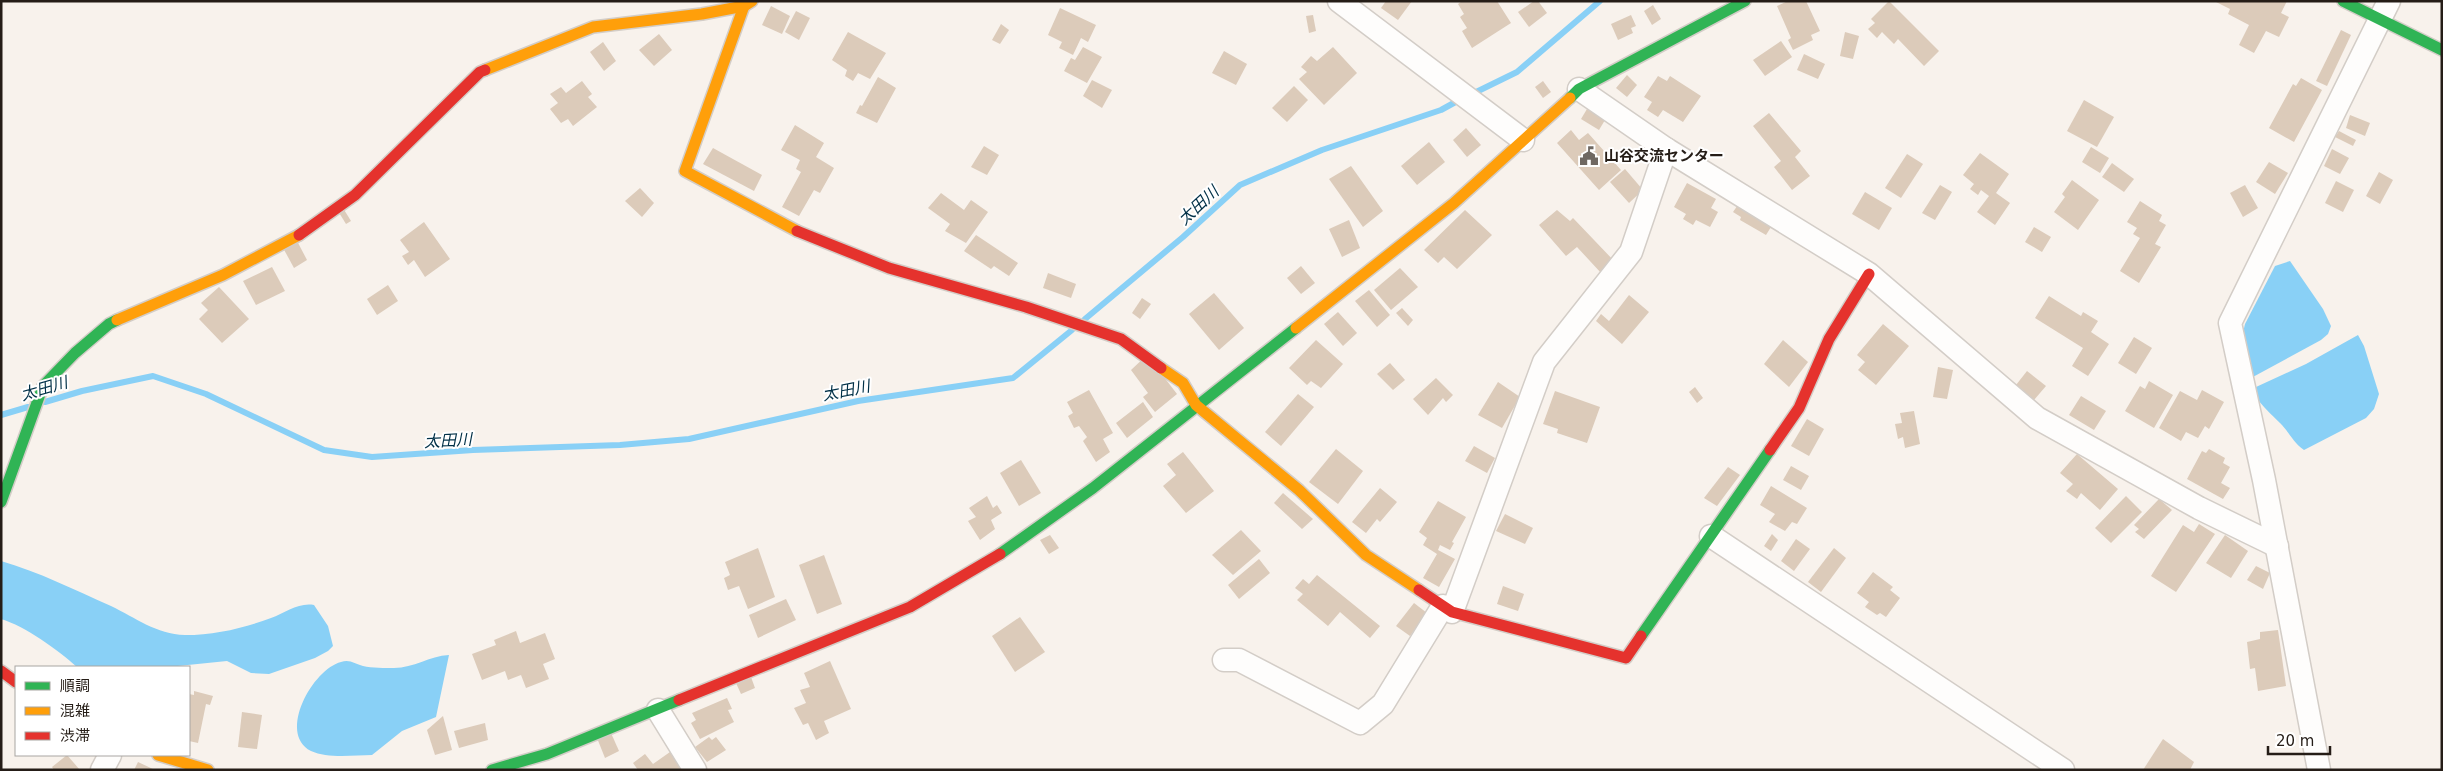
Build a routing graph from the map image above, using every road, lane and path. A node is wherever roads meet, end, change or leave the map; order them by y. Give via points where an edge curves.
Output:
1 (1339, 1) edge
2 (1745, 1) edge
3 (2343, 1) edge
4 (748, 4) edge
5 (1718, 7) edge
6 (2384, 10) edge
7 (2442, 50) edge
8 (1579, 89) junction
9 (1523, 140) junction
10 (1666, 149) junction
11 (1869, 274) junction
12 (1196, 405) junction
13 (1, 502) edge
14 (1711, 536) junction
15 (2277, 546) junction
16 (1448, 609) junction
17 (1224, 660) dead end
18 (1, 671) edge
19 (15, 681) edge
20 (658, 710) junction
21 (109, 756) edge
22 (161, 756) edge
23 (102, 770) edge
24 (208, 770) edge
25 (492, 770) edge
26 (695, 770) edge
27 (2063, 770) edge
28 (2319, 770) edge

1 - 9 street
2 - 5 street
3 - 6 street
4 - 12 street via 685,171 812,238 889,268 1026,306 1121,339 1183,383
4 - 13 street via 702,14 593,28 480,72 355,195 298,236 223,275 109,324 75,352 43,386
5 - 8 street
6 - 7 street
6 - 15 street via 2230,323
8 - 9 street
8 - 10 street
9 - 12 street via 1454,203
10 - 11 street
10 - 16 street via 1631,252 1544,362
11 - 14 street via 1829,339 1799,408
11 - 15 street via 2037,418 2199,508
12 - 16 street via 1299,490 1366,555
12 - 20 street via 1093,488 1015,545 910,607
14 - 16 street via 1626,658
14 - 27 street
15 - 28 street
16 - 17 street via 1383,704 1360,723 1239,660
18 - 19 street
20 - 25 street via 547,754
20 - 26 street
21 - 23 street
22 - 24 street

